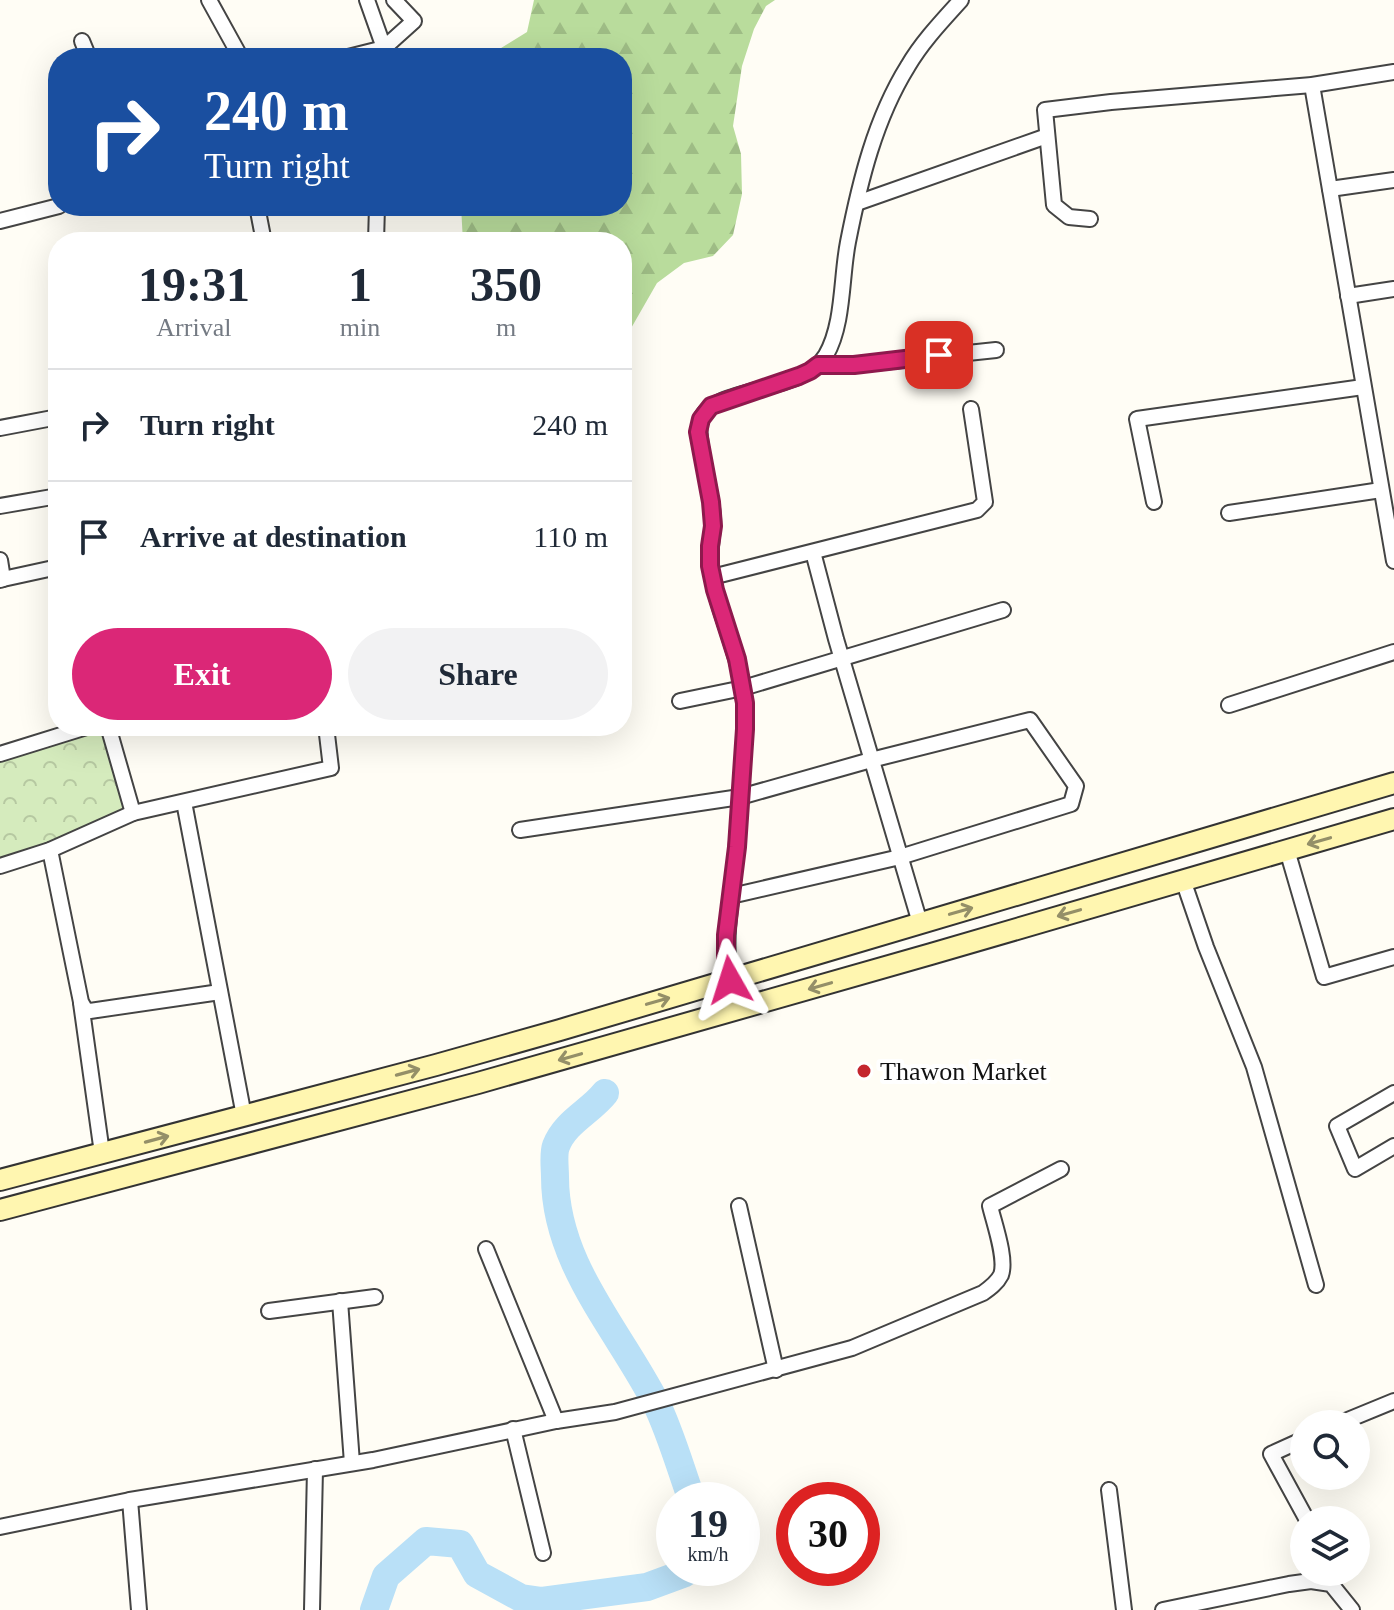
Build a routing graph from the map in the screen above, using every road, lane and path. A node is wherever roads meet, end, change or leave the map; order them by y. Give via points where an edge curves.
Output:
1 (209, 0) edge
2 (367, 0) edge
3 (394, 0) edge
4 (961, 0) edge
5 (82, 41) dead end
6 (85, 48) edge
7 (235, 48) edge
8 (381, 48) edge
9 (388, 48) edge
10 (1394, 72) edge
11 (1312, 85) junction
12 (1047, 136) junction
13 (1394, 180) edge
14 (1330, 189) junction
15 (857, 203) junction
16 (48, 210) edge
17 (1090, 219) dead end
18 (0, 221) edge
19 (1394, 289) edge
20 (1348, 296) junction
21 (996, 350) dead end
22 (818, 365) junction
23 (1363, 387) junction
24 (971, 409) dead end
25 (48, 419) edge
26 (0, 428) edge
27 (1381, 490) junction
28 (48, 498) edge
29 (1154, 502) dead end
30 (0, 506) edge
31 (1229, 513) dead end
32 (813, 552) junction
33 (0, 560) edge
34 (1394, 561) edge
35 (48, 569) edge
36 (712, 577) junction
37 (2, 580) edge
38 (1003, 610) dead end
39 (1394, 652) edge
40 (842, 658) junction
41 (743, 688) junction
42 (680, 701) dead end
43 (1229, 705) dead end
44 (58, 736) edge
45 (111, 736) edge
46 (327, 736) edge
47 (0, 754) edge
48 (871, 760) junction
49 (1394, 783) edge
50 (740, 797) junction
51 (184, 802) junction
52 (133, 813) junction
53 (1394, 819) edge
54 (520, 830) dead end
55 (50, 850) junction
56 (1287, 850) junction
57 (900, 857) junction
58 (0, 866) edge
59 (1183, 880) junction
60 (731, 896) junction
61 (920, 923) junction
62 (1394, 957) edge
63 (730, 980) junction
64 (220, 992) junction
65 (81, 1002) junction
66 (1394, 1093) edge
67 (244, 1116) junction
68 (1394, 1146) edge
69 (102, 1153) junction
70 (1061, 1169) dead end
71 (0, 1180) edge
72 (739, 1206) dead end
73 (0, 1210) edge
74 (486, 1249) dead end
75 (1316, 1285) dead end
76 (375, 1297) dead end
77 (340, 1301) junction
78 (269, 1311) dead end
79 (776, 1370) junction
80 (1394, 1401) edge
81 (1370, 1411) edge
82 (556, 1421) junction
83 (513, 1429) junction
84 (1290, 1445) edge
85 (352, 1463) junction
86 (315, 1469) junction
87 (1290, 1489) edge
88 (1109, 1490) dead end
89 (130, 1500) junction
90 (0, 1527) edge
91 (543, 1553) dead end
92 (1290, 1584) edge
93 (1337, 1586) edge
94 (139, 1610) edge
95 (312, 1610) edge
96 (1124, 1610) edge
97 (1163, 1610) edge
98 (1352, 1610) edge

1 - 7 street
2 - 8 street
3 - 9 street via 414,21
4 - 15 street via 893,92
5 - 6 street
10 - 11 street
11 - 12 street via 1045,110
11 - 14 street
12 - 15 street
12 - 17 street via 1054,205 1069,217
13 - 14 street
14 - 20 street
15 - 22 street via 836,327
16 - 18 street
19 - 20 street
20 - 23 street
21 - 22 street
22 - 36 street via 711,406 701,419 698,432 713,526
23 - 27 street
23 - 29 street via 1137,419
24 - 32 street via 983,506
25 - 26 street
27 - 31 street
27 - 34 street
28 - 30 street
32 - 36 street
32 - 40 street
33 - 37 street
35 - 37 street
36 - 41 street
38 - 40 street
39 - 43 street
40 - 41 street
40 - 48 street
41 - 42 street
41 - 50 street
44 - 47 street
45 - 52 street
46 - 51 street via 331,768
48 - 50 street
48 - 57 street
48 - 57 street via 1030,720 1076,786 1071,804
61 -> 49 main road
50 - 54 street
50 - 60 street
51 - 52 street
51 - 64 street
52 - 55 street
53 -> 56 main road
55 - 58 street
55 - 65 street
56 - 59 main road
56 - 62 street via 1324,977
57 - 60 street
57 - 61 street
59 -> 73 main road via 494,1079
59 - 75 street via 1254,1067
60 - 63 street via 726,935
61 - 63 main road
67 -> 63 main road
64 - 65 street via 90,1011
64 - 67 street
65 - 69 street
66 - 68 street via 1337,1126 1355,1169
69 -> 67 main road
69 - 71 main road
70 - 79 street via 990,1206 1002,1268 983,1293 852,1348
72 - 79 street
74 - 82 street
76 - 77 street
77 - 78 street
77 - 85 street
79 - 82 street via 615,1412
80 - 81 street
82 - 83 street
83 - 85 street
83 - 91 street
84 - 87 street via 1271,1454
85 - 86 street
86 - 89 street
86 - 95 street
88 - 96 street
89 - 90 street
89 - 94 street
92 - 97 street
93 - 98 street

